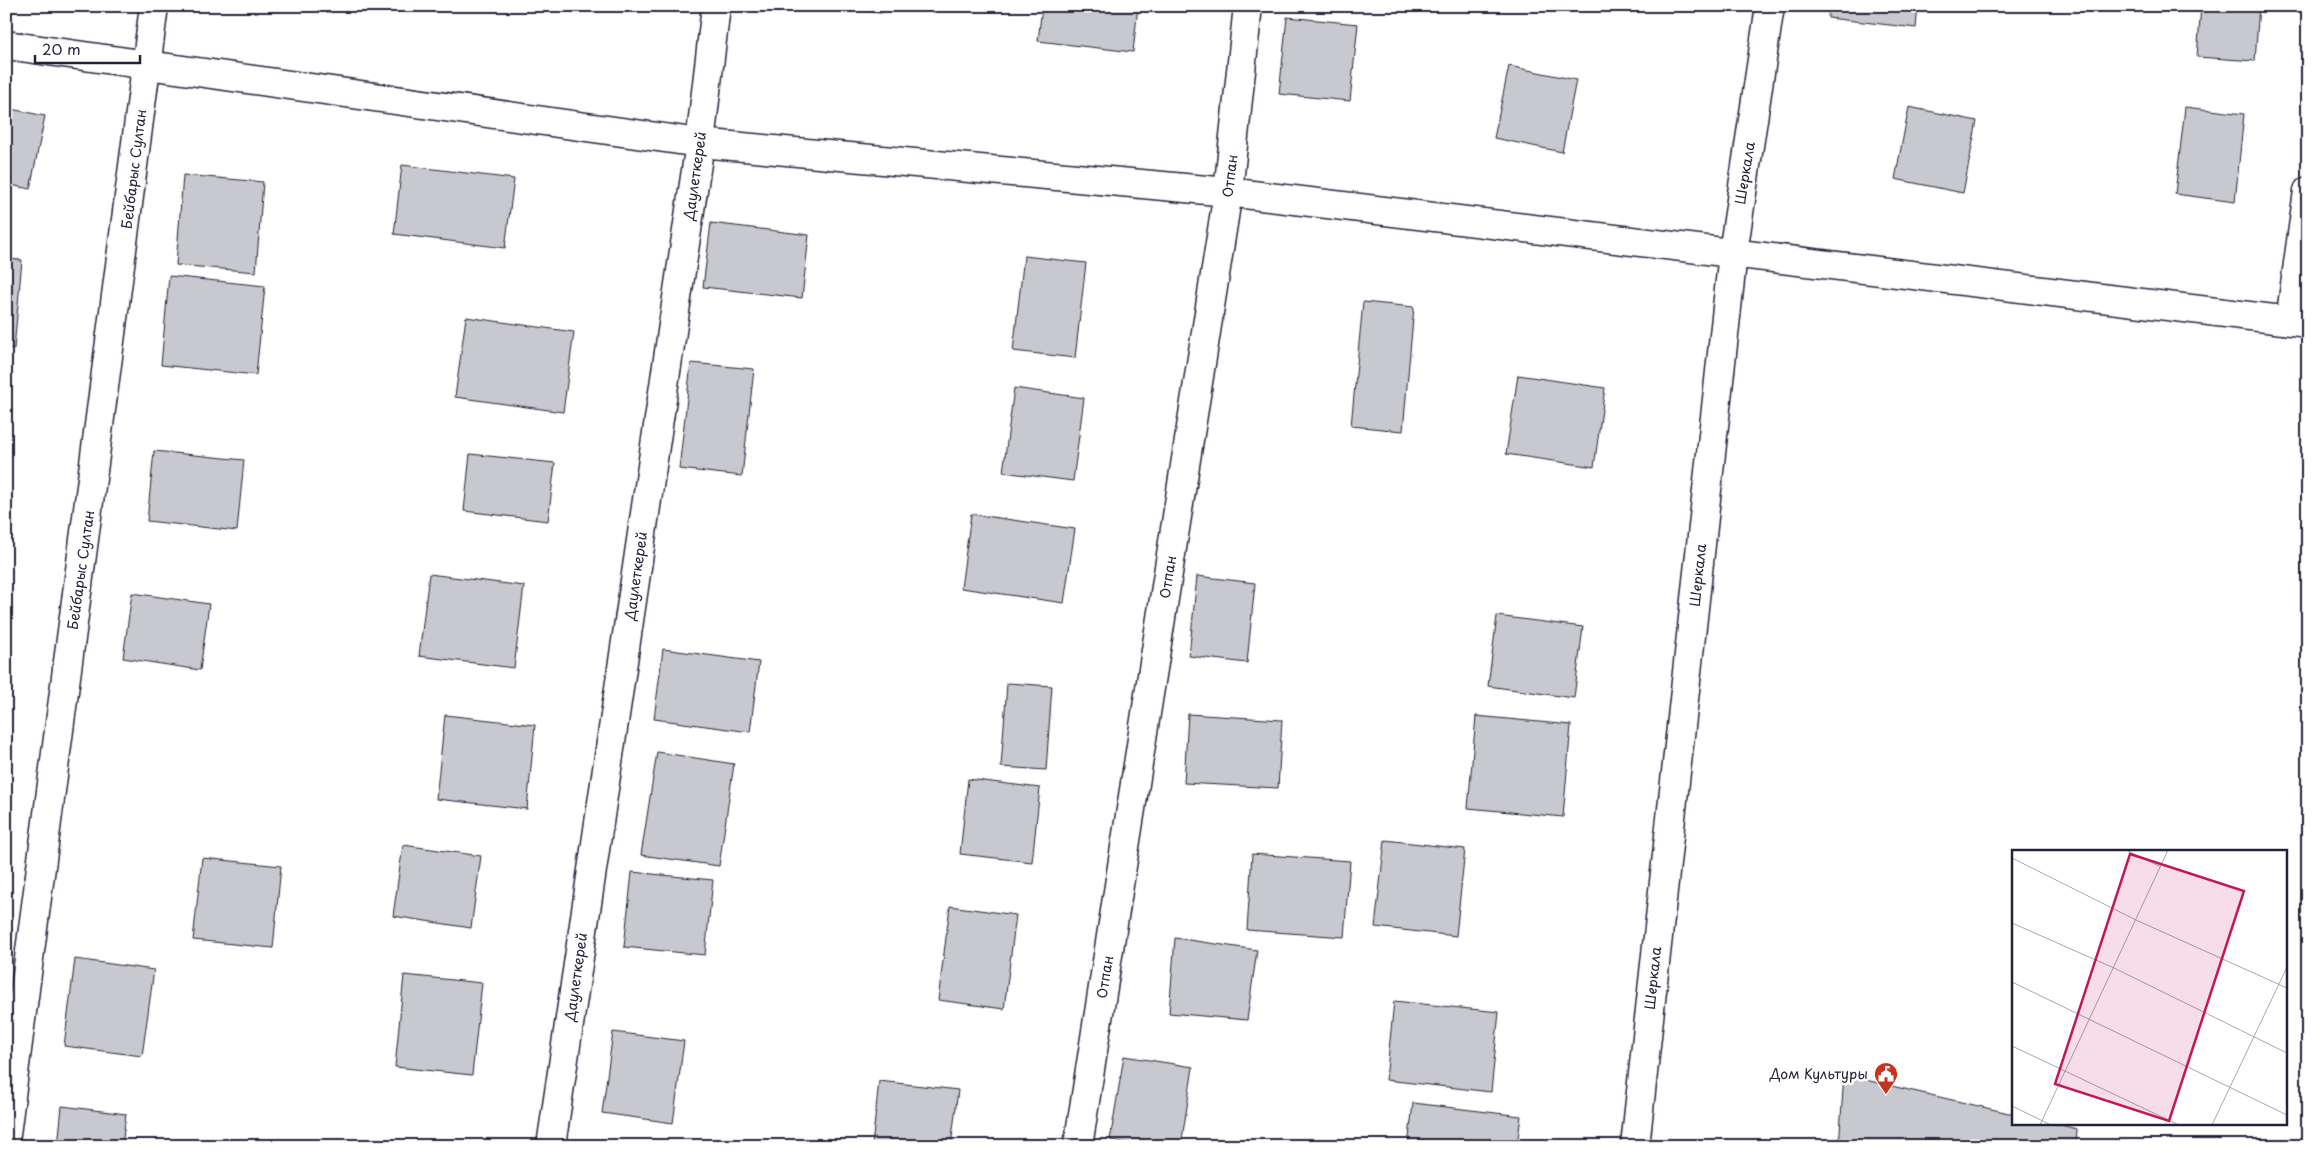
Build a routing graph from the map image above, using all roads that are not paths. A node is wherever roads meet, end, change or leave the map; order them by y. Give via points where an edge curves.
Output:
1 (154, 6) edge
2 (716, 6) edge
3 (1248, 6) edge
4 (1770, 6) edge
5 (6, 45) edge
6 (146, 66) junction
7 (700, 143) junction
8 (2308, 191) edge
9 (1228, 192) junction
10 (1733, 254) junction
11 (2299, 322) edge
12 (6, 1134) edge
13 (551, 1146) edge
14 (1078, 1146) edge
15 (1635, 1146) edge

1 - 6 street, Бейбарыс Султан
2 - 7 street, Даулеткерей
3 - 9 street, Отпан
4 - 10 street, Шеркала
5 - 6 street
6 - 7 street
6 - 12 street, Бейбарыс Султан
7 - 9 street
7 - 13 street, Даулеткерей
8 - 11 street
9 - 10 street
9 - 14 street, Отпан
10 - 11 street
10 - 15 street, Шеркала

